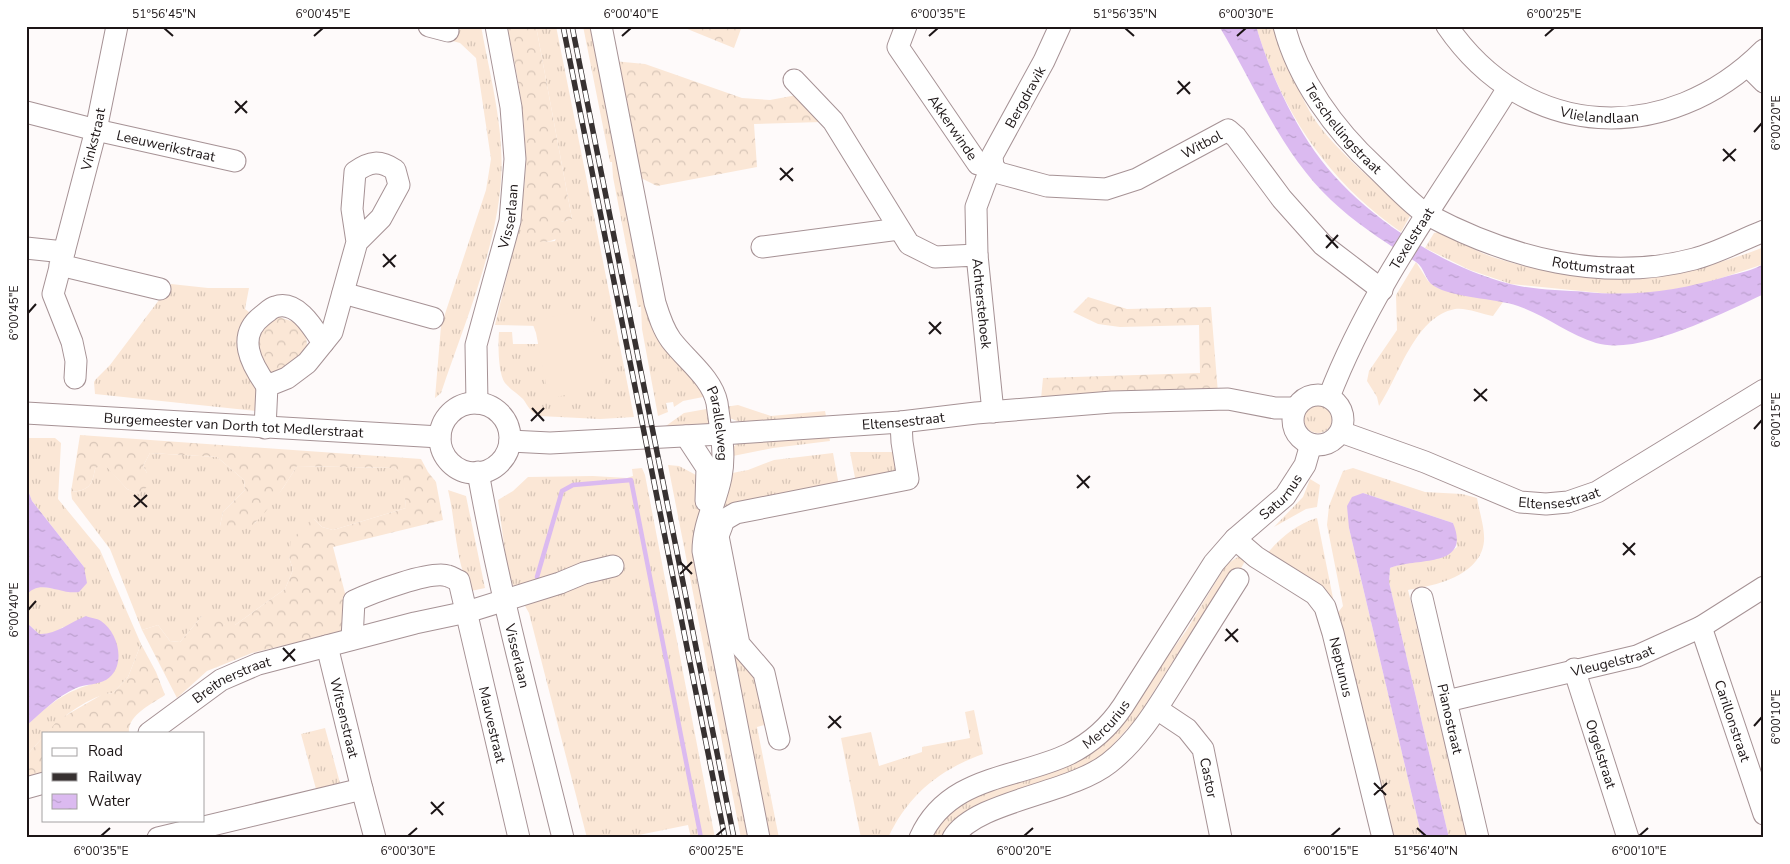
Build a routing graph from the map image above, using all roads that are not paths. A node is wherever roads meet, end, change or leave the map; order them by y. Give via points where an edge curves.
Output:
1 (117, 26) edge
2 (496, 26) edge
3 (601, 26) edge
4 (906, 26) edge
5 (1060, 26) edge
6 (1284, 26) edge
7 (1447, 26) edge
8 (1764, 50) edge
9 (1748, 66) junction
10 (794, 80) dead end
11 (1764, 82) edge
12 (1508, 88) junction
13 (26, 112) edge
14 (96, 130) junction
15 (235, 161) dead end
16 (992, 167) junction
17 (1427, 215) junction
18 (899, 229) junction
19 (1764, 231) edge
20 (357, 242) dead end
21 (762, 247) dead end
22 (26, 248) edge
23 (977, 255) junction
24 (62, 258) junction
25 (160, 289) dead end
26 (1382, 290) junction
27 (343, 293) junction
28 (433, 318) dead end
29 (323, 343) junction
30 (75, 378) dead end
31 (267, 386) junction
32 (1764, 390) edge
33 (1329, 397) junction
34 (477, 403) junction
35 (1295, 408) junction
36 (993, 412) junction
37 (26, 413) edge
38 (901, 422) junction
39 (265, 428) junction
40 (1341, 432) junction
41 (721, 434) junction
42 (686, 436) junction
43 (440, 437) junction
44 (510, 441) junction
45 (1312, 444) junction
46 (478, 472) junction
47 (705, 527) junction
48 (1235, 539) junction
49 (613, 566) dead end
50 (1238, 579) dead end
51 (1764, 587) edge
52 (1422, 598) dead end
53 (504, 602) junction
54 (468, 612) junction
55 (1701, 627) junction
56 (352, 639) junction
57 (327, 646) junction
58 (1574, 669) junction
59 (1447, 701) junction
60 (1157, 709) junction
61 (150, 732) edge
62 (779, 740) dead end
63 (42, 784) edge
64 (26, 788) edge
65 (362, 789) junction
66 (1764, 814) edge
67 (211, 826) edge
68 (158, 838) edge
69 (374, 838) edge
70 (519, 838) edge
71 (563, 838) edge
72 (759, 838) edge
73 (920, 838) edge
74 (953, 838) edge
75 (1221, 838) edge
76 (1383, 838) edge
77 (1478, 838) edge
78 (1628, 838) edge

1 - 14 street, Vinkstraat
2 - 34 street, Visserlaan via 511,107 515,159 510,221 476,345
3 - 41 street, Parallelweg via 655,303 671,340 702,374 716,396
4 - 16 street, Akkerwinde via 898,47 978,164
5 - 16 street, Bergdravik via 992,156
6 - 17 street, Terschellingstraat via 1305,77 1352,146
7 - 12 street, Vlielandlaan via 1463,50
8 - 9 street, Vlielandlaan
9 - 11 street
9 - 12 street, Vlielandlaan via 1707,94 1681,105 1643,117 1611,120 1547,107
10 - 18 street, Achterstehoek via 833,121
12 - 17 street, Texelstraat
13 - 14 street, Leeuwerikstraat
14 - 15 street, Leeuwerikstraat
14 - 24 street, Vinkstraat
16 - 23 street, Akkerwinde via 976,207
16 - 26 street, Witbol via 999,173 1047,186 1106,189 1138,179 1228,130 1282,200 1323,245
17 - 19 street, Rottumstraat via 1510,252 1580,266 1636,268 1694,259
17 - 26 street, Texelstraat
18 - 21 street
18 - 23 street, Achterstehoek via 909,244 935,257
20 - 27 street
22 - 24 street
23 - 36 street, Achterstehoek
24 - 25 street
24 - 30 street, Vinkstraat via 53,294 72,342
26 - 33 street, Texelstraat via 1352,341
27 - 28 street
27 - 29 street via 332,332
29 - 31 street via 307,363 287,378
29 - 31 street via 310,322 288,306 275,307 257,320 247,335 248,353 254,370
31 - 39 street
32 - 40 street, Eltensestraat via 1596,492 1561,503 1520,502 1425,462
33 - 35 street via 1308,396
33 - 40 street via 1336,401 1342,412
34 - 43 street via 463,405 452,412
34 - 44 street via 490,406 502,415 509,427
35 - 36 street, Eltensestraat via 1275,408 1228,399 1112,402
35 - 45 street via 1295,430
36 - 38 street, Eltensestraat
37 - 39 street, Burgemeester van Dorth tot Medlerstraat
38 - 41 street, Eltensestraat
38 - 62 street via 908,479 736,513 724,520 718,536 739,644 772,671
39 - 43 street, Burgemeester van Dorth tot Medlerstraat
40 - 45 street via 1327,444
41 - 42 street, Eltensestraat
41 - 47 street, Parallelweg via 723,467
42 - 44 street, Eltensestraat via 550,443
42 - 47 street via 707,468
43 - 46 street via 442,450 450,462 461,470
44 - 46 street via 507,454 499,464
45 - 48 street, Saturnus via 1305,465 1285,496
46 - 53 street, Visserlaan
47 - 72 street, Parallelweg via 703,551
48 - 73 street, Mercurius via 1214,563 1106,728 1068,754 988,780 958,794 937,812
48 - 76 street, Neptunus via 1256,557 1315,594 1325,607
49 - 53 street, Breitnerstraat
50 - 60 street
51 - 55 street, Vleugelstraat
52 - 59 street, Pianostraat
53 - 54 street, Breitnerstraat
53 - 71 street, Visserlaan
54 - 56 street, Breitnerstraat
54 - 56 street via 459,581 447,575 386,587 354,601
54 - 70 street, Mauvestraat
55 - 58 street, Vleugelstraat via 1637,656
55 - 66 street, Carillonstraat
56 - 57 street, Breitnerstraat
57 - 61 street, Breitnerstraat via 258,664 221,680
57 - 65 street, Witsenstraat
58 - 59 street, Vleugelstraat
58 - 78 street, Orgelstraat
59 - 77 street, Pianostraat
60 - 74 street via 1132,743 1108,764 1064,787 983,813
60 - 75 street, Castor via 1187,729 1203,749
63 - 64 street
65 - 67 street
65 - 69 street, Witsenstraat
67 - 68 street

